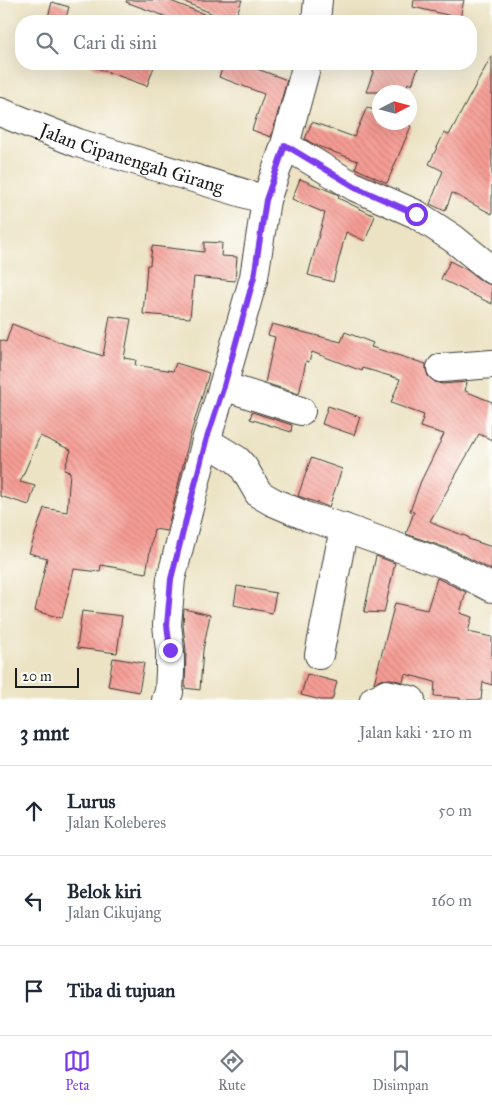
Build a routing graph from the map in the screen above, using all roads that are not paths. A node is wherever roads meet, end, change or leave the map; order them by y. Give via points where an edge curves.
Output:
1 (318, 0) edge
2 (317, 15) edge
3 (305, 70) edge
4 (0, 112) edge
5 (285, 145) junction
6 (266, 200) junction
7 (492, 270) edge
8 (492, 364) edge
9 (440, 368) dead end
10 (224, 386) junction
11 (301, 410) dead end
12 (206, 441) junction
13 (344, 528) junction
14 (492, 588) edge
15 (319, 655) dead end
16 (166, 700) edge
17 (374, 700) edge
18 (411, 700) edge

1 - 2 street
3 - 5 street
4 - 6 street, Jalan Cipanengah Girang via 78,143
5 - 6 street
5 - 7 street via 355,187 416,214
6 - 10 street via 254,277
8 - 9 street
10 - 11 street
10 - 12 street
12 - 13 street via 244,468 259,494 308,517
12 - 16 street via 171,579 167,625 170,671
13 - 14 street via 450,566
13 - 15 street
17 - 18 street via 387,694

